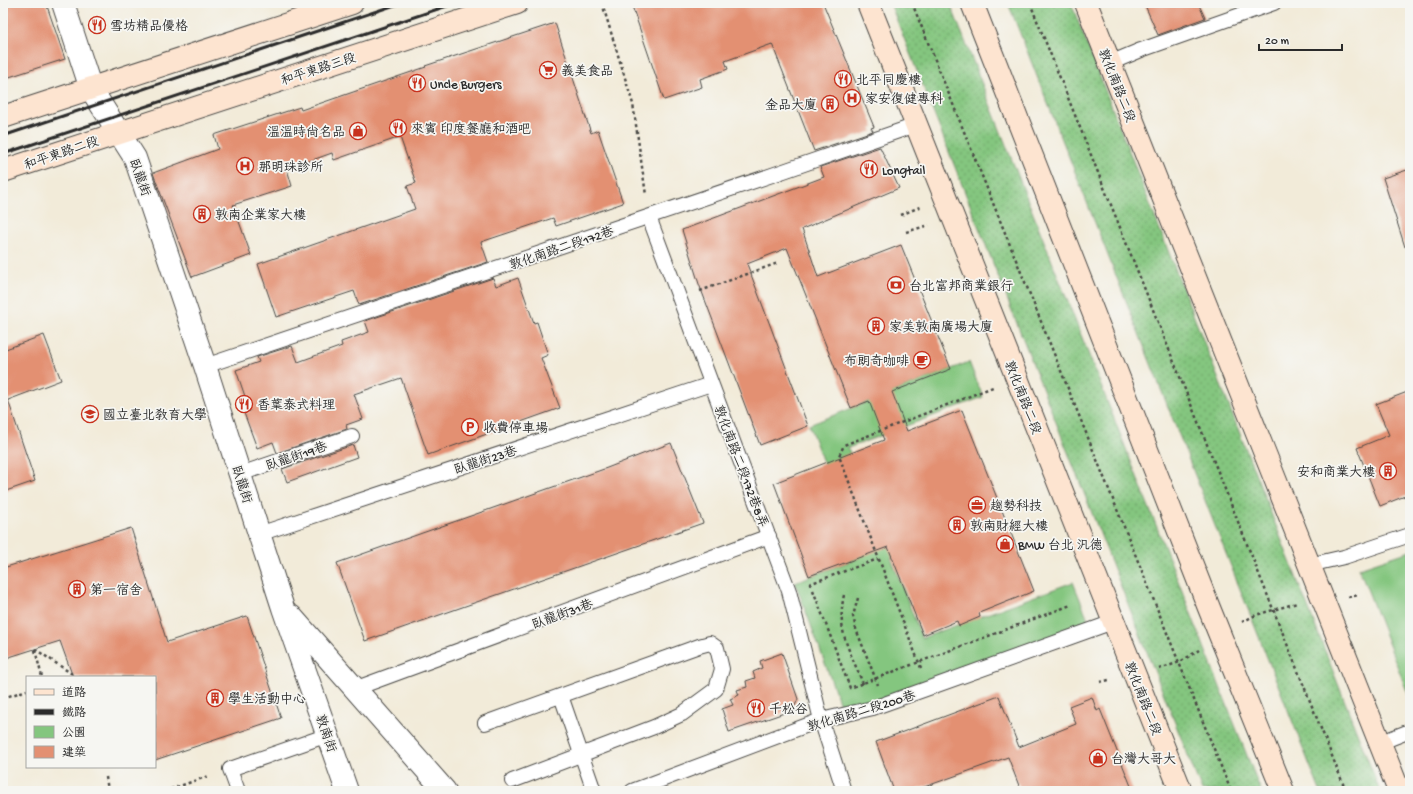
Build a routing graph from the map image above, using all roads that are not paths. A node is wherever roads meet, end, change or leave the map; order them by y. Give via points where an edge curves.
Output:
1 (63, 3) edge
2 (352, 3) edge
3 (517, 3) edge
4 (868, 3) edge
5 (972, 3) edge
6 (1086, 3) edge
7 (1274, 3) edge
8 (1110, 63) junction
9 (92, 89) junction
10 (3, 117) edge
11 (916, 124) junction
12 (119, 132) junction
13 (3, 171) edge
14 (649, 217) junction
15 (206, 366) junction
16 (711, 384) junction
17 (352, 436) dead end
18 (240, 474) junction
19 (259, 534) junction
20 (1410, 535) edge
21 (769, 536) junction
22 (1309, 566) junction
23 (284, 608) junction
24 (1113, 622) junction
25 (354, 689) junction
26 (561, 696) junction
27 (821, 720) junction
28 (485, 723) dead end
29 (1410, 731) edge
30 (328, 735) junction
31 (1380, 743) junction
32 (582, 755) junction
33 (512, 781) dead end
34 (238, 791) edge
35 (347, 791) edge
36 (445, 791) edge
37 (594, 791) edge
38 (632, 791) edge
39 (844, 791) edge
40 (1181, 791) edge
41 (1283, 791) edge
42 (1399, 791) edge

1 - 9 street, 臥龍街
2 - 9 main road
3 - 12 main road, 和平東路三段
4 - 11 main road, 敦化南路二段
5 - 41 main road
6 - 8 main road, 敦化南路二段
7 - 8 lane
8 - 22 main road, 敦化南路二段
9 - 10 main road
9 - 12 street, 臥龍街
11 - 14 lane, 敦化南路二段172巷
11 - 24 main road, 敦化南路二段
12 - 13 main road, 和平東路二段
12 - 15 street, 臥龍街 via 135,158
14 - 15 lane, 敦化南路二段172巷
14 - 16 lane, 敦化南路二段172巷8弄
15 - 18 street, 臥龍街
16 - 19 lane, 臥龍街23巷
16 - 21 lane, 敦化南路二段172巷8弄
17 - 18 lane, 臥龍街19巷
18 - 19 street, 臥龍街
19 - 23 street, 臥龍街
20 - 22 lane
21 - 25 lane, 臥龍街31巷
21 - 27 lane, 敦化南路二段172巷8弄 via 789,592
22 - 31 main road, 敦化南路二段
23 - 25 street, 臥龍街
23 - 30 street, 敦南街
24 - 27 lane, 敦化南路二段200巷 via 886,704
24 - 40 main road, 敦化南路二段
25 - 36 street, 臥龍街
26 - 28 lane
26 - 32 lane
26 - 32 lane via 699,646 710,643 717,648 722,669 716,690 682,714
27 - 38 lane, 敦化南路二段200巷
27 - 39 lane, 敦化南路二段172巷8弄
29 - 31 lane
30 - 34 lane via 230,769
30 - 35 street, 敦南街
31 - 42 main road, 敦化南路二段
32 - 33 lane
32 - 37 lane

